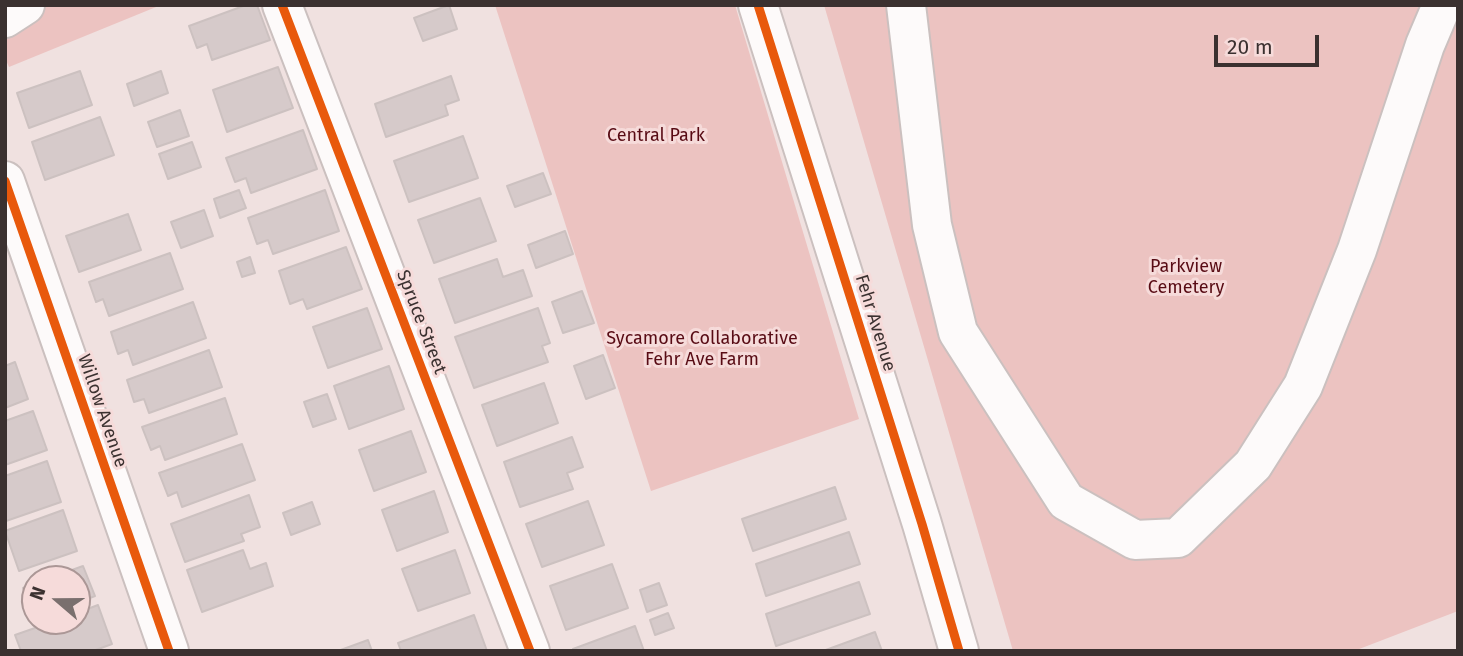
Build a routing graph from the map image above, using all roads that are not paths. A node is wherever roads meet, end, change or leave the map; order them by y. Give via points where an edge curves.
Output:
1 (25, 5) edge
2 (282, 5) edge
3 (758, 5) edge
4 (906, 5) edge
5 (1442, 5) edge
6 (5, 18) edge
7 (5, 181) edge
8 (169, 651) edge
9 (530, 651) edge
10 (959, 651) edge

1 - 6 street
2 - 9 street, Spruce Street
3 - 10 street, Fehr Avenue
4 - 5 street via 932,225 958,332 1066,501 1135,540 1178,538 1253,465 1303,386 1357,250
7 - 8 street, Willow Avenue

